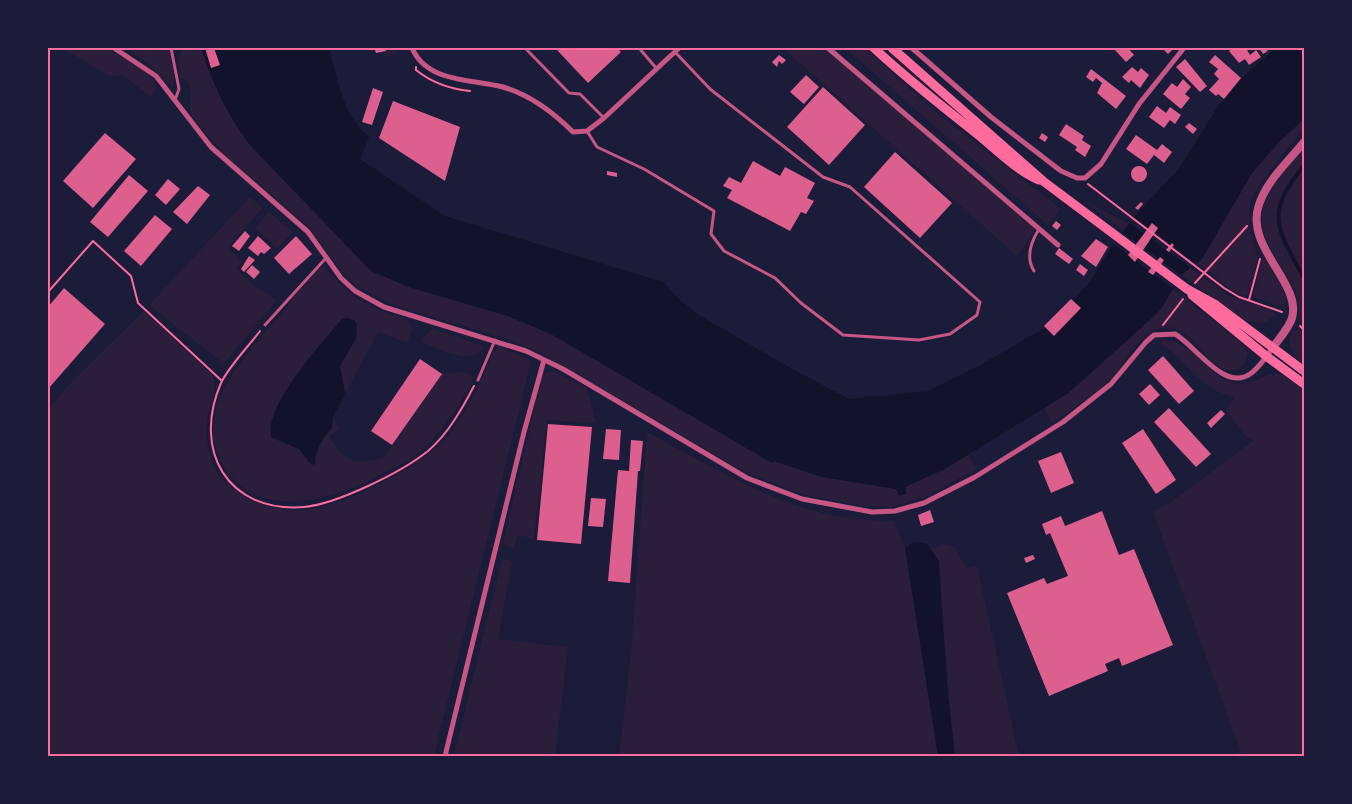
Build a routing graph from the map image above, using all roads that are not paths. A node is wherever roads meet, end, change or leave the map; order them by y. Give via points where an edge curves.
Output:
1 (114, 48) edge
2 (171, 48) edge
3 (412, 48) edge
4 (525, 48) edge
5 (639, 48) edge
6 (828, 48) edge
7 (874, 48) edge
8 (892, 48) edge
9 (912, 48) edge
10 (1184, 48) edge
11 (677, 50) edge
12 (657, 69) junction
13 (175, 100) junction
14 (604, 118) junction
15 (587, 131) junction
16 (1304, 142) edge
17 (1043, 181) junction
18 (1040, 228) junction
19 (1058, 245) dead end
20 (326, 258) junction
21 (1034, 270) dead end
22 (1188, 289) junction
23 (265, 325) road end
24 (495, 340) junction
25 (1273, 348) junction
26 (1266, 356) junction
27 (544, 360) junction
28 (1304, 371) edge
29 (478, 380) road end
30 (1304, 384) edge
31 (445, 756) edge

1 - 13 street via 156,76
2 - 13 lane via 179,89
3 - 15 street via 426,67 447,77 503,88 554,113 573,132
4 - 14 lane via 569,94 580,94
5 - 12 lane
6 - 18 street
7 - 17 main road via 998,151 1029,175
8 - 17 main road
9 - 10 street via 1034,151 1070,176 1085,178 1101,164 1139,104
11 - 12 street
11 - 15 lane via 710,89 823,177 850,187 872,206 980,302 977,315 950,334 919,340 843,335 775,278 724,251 711,234 714,211 644,169 597,148
12 - 14 street
13 - 20 street via 211,147 303,227
14 - 15 street
16 - 25 street via 1268,185 1257,216 1266,253 1286,285 1293,307 1292,319
17 - 22 main road
18 - 19 street
18 - 21 lane via 1031,242 1030,264
20 - 23 lane
20 - 24 street via 346,284 384,307
22 - 25 main road via 1216,305
22 - 26 main road via 1192,297
24 - 27 street
24 - 29 lane
25 - 26 street
25 - 28 main road
26 - 27 street via 1249,375 1237,378 1222,374 1175,334 1158,333 1146,342 1111,384 1063,422 947,492 909,508 889,512 832,506 755,482
26 - 30 main road
27 - 31 street

